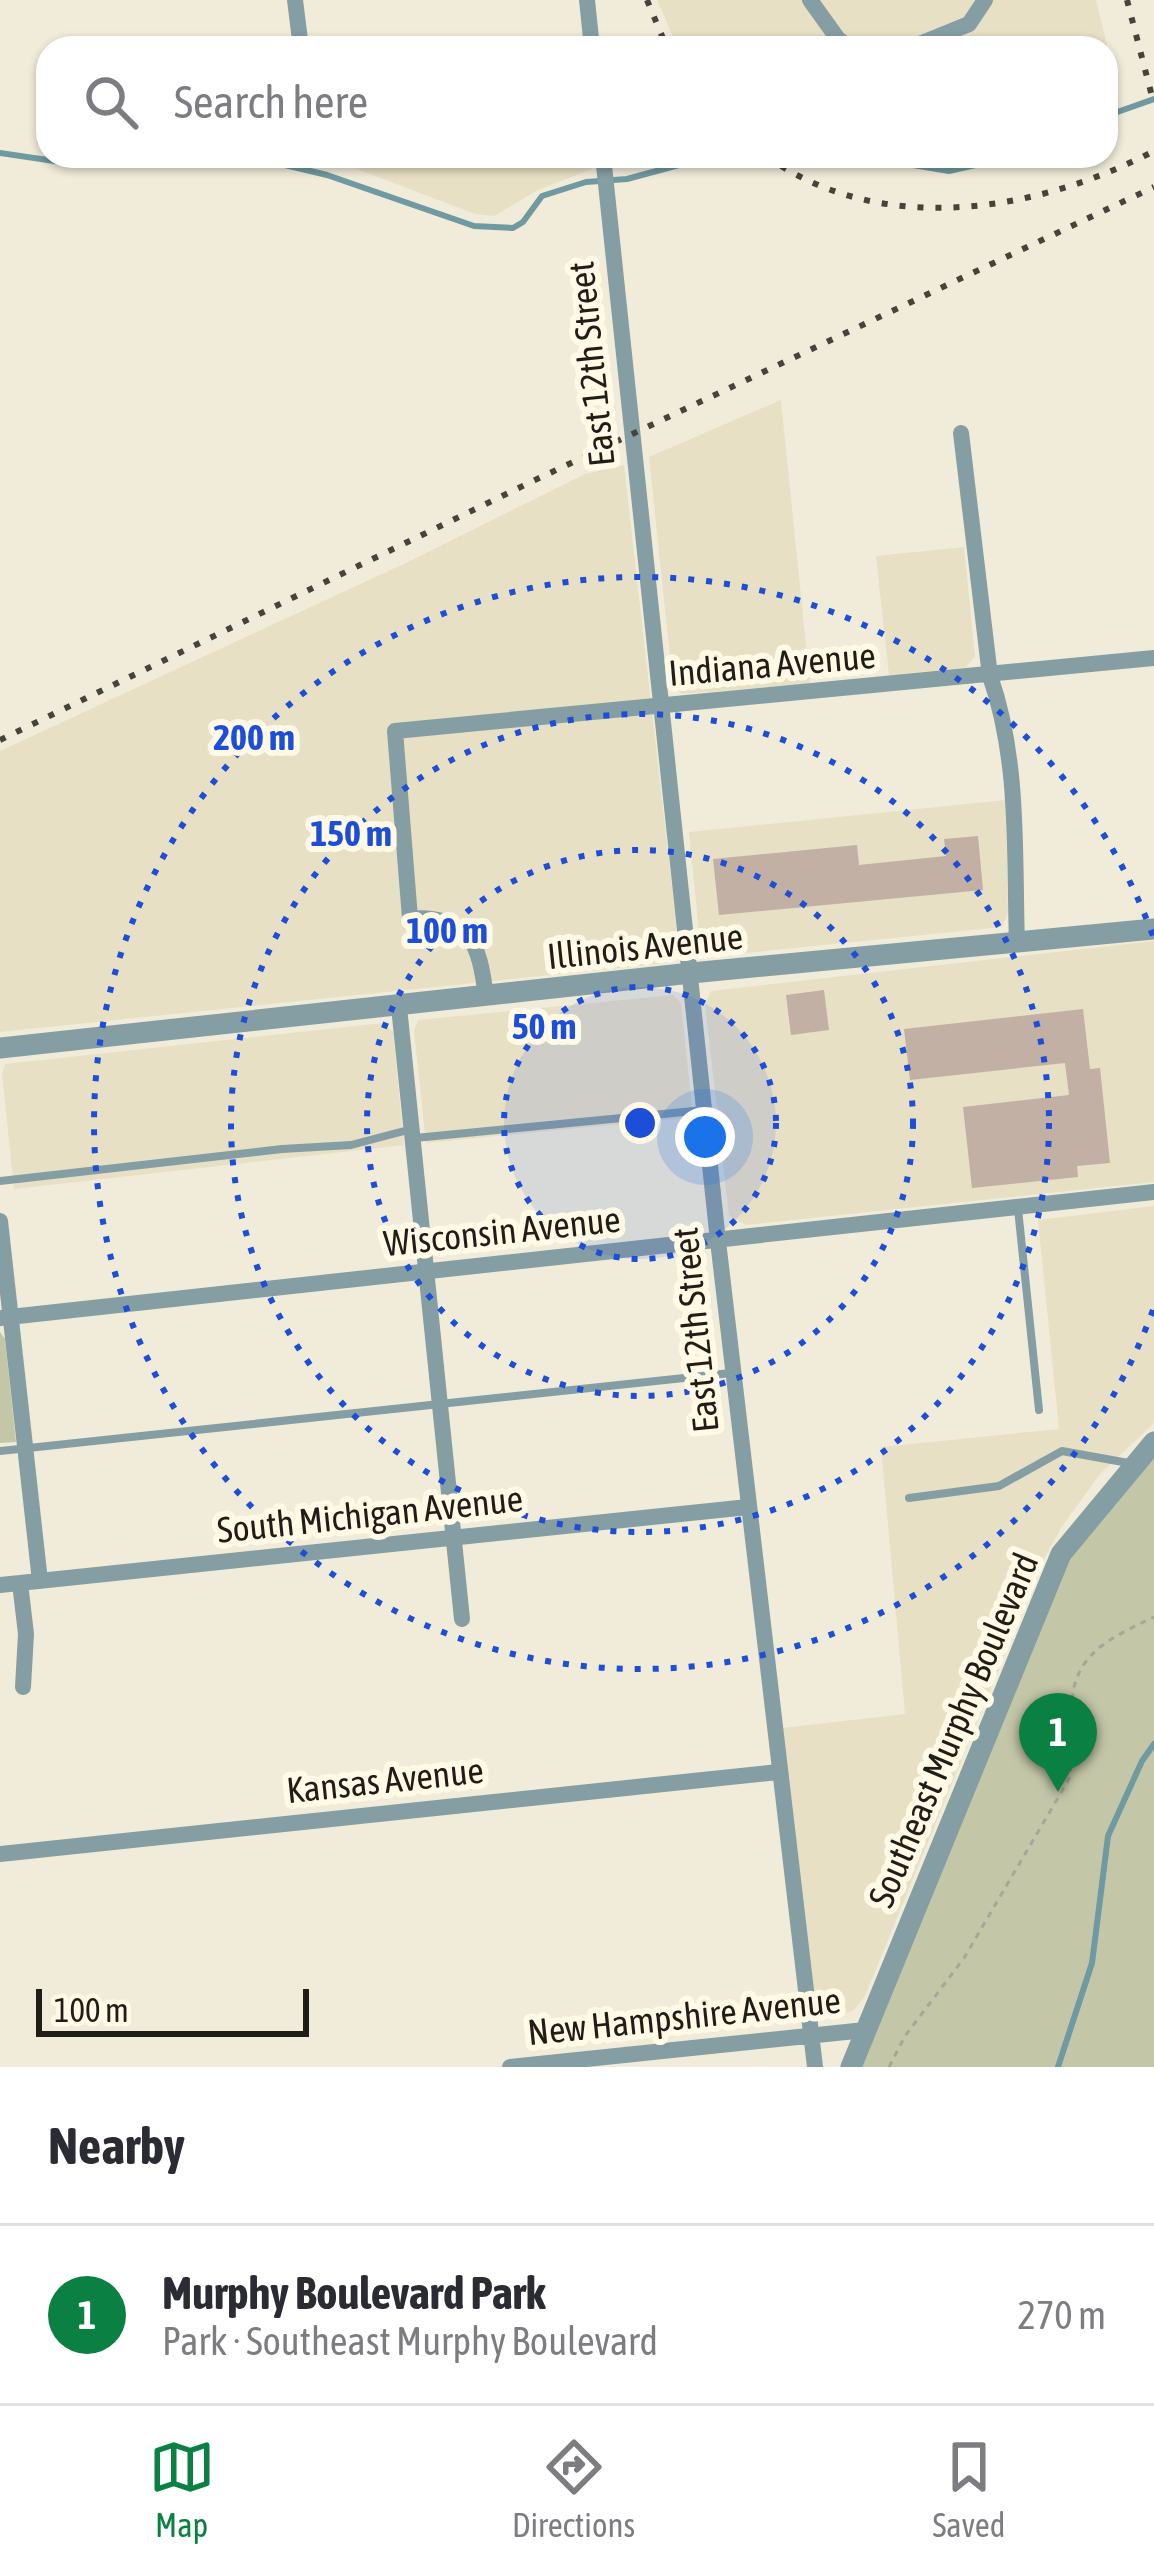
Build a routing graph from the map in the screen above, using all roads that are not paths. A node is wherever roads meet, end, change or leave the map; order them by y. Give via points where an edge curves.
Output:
1 (295, 0) edge
2 (586, 0) edge
3 (810, 0) edge
4 (985, 0) edge
5 (300, 36) edge
6 (590, 36) edge
7 (836, 36) edge
8 (940, 36) edge
9 (604, 168) edge
10 (962, 433) dead end
11 (1154, 658) edge
12 (990, 676) junction
13 (661, 708) junction
14 (1154, 928) edge
15 (1017, 944) junction
16 (691, 973) junction
17 (486, 997) junction
18 (399, 1007) junction
19 (0, 1048) edge
20 (705, 1109) junction
21 (413, 1134) junction
22 (0, 1181) edge
23 (1154, 1192) edge
24 (1017, 1208) junction
25 (0, 1221) edge
26 (718, 1241) junction
27 (428, 1271) junction
28 (5, 1317) edge
29 (733, 1373) junction
30 (441, 1404) junction
31 (1039, 1410) dead end
32 (1154, 1442) edge
33 (25, 1448) junction
34 (0, 1451) edge
35 (1136, 1464) junction
36 (908, 1498) dead end
37 (748, 1507) junction
38 (454, 1538) junction
39 (40, 1581) junction
40 (20, 1583) junction
41 (0, 1585) edge
42 (462, 1619) dead end
43 (23, 1687) dead end
44 (778, 1772) junction
45 (0, 1854) edge
46 (865, 2030) junction
47 (811, 2036) junction
48 (510, 2067) edge
49 (815, 2067) edge
50 (851, 2067) edge

1 - 5 street
2 - 6 street
3 - 7 street
4 - 8 street via 969,24
9 - 13 street, East 12th Street
10 - 12 street
11 - 12 street, Indiana Avenue
12 - 13 street, Indiana Avenue
12 - 15 street via 1009,756
13 - 16 street, East 12th Street
13 - 17 street, Indiana Avenue via 395,730 410,918 447,919 470,936
14 - 15 street, Illinois Avenue
15 - 16 street, Illinois Avenue
16 - 17 street, Illinois Avenue
16 - 20 street, East 12th Street
17 - 18 street, Illinois Avenue
18 - 19 street, Illinois Avenue
18 - 21 street
20 - 21 lane
20 - 26 street, East 12th Street
21 - 22 lane
21 - 27 street
23 - 24 street, Wisconsin Avenue
24 - 26 street, Wisconsin Avenue
24 - 31 lane
25 - 28 street
26 - 27 street, Wisconsin Avenue
26 - 29 street, East 12th Street
27 - 28 street, Wisconsin Avenue
27 - 30 street
28 - 33 street
29 - 30 lane
29 - 37 street, East 12th Street
30 - 33 lane
30 - 38 street
32 - 35 street, Southeast Murphy Boulevard
33 - 34 lane
33 - 39 street
35 - 36 lane via 1062,1451 1007,1484
35 - 46 street, Southeast Murphy Boulevard via 1060,1554
37 - 38 street, South Michigan Avenue
37 - 44 street, East 12th Street
38 - 39 street, South Michigan Avenue
38 - 42 street
39 - 40 street, South Michigan Avenue
40 - 41 street, South Michigan Avenue
40 - 43 street
44 - 45 street, Kansas Avenue
44 - 47 street, East 12th Street
46 - 47 street, New Hampshire Avenue
46 - 50 street, Southeast Murphy Boulevard
47 - 48 street, New Hampshire Avenue
47 - 49 street, East 12th Street

